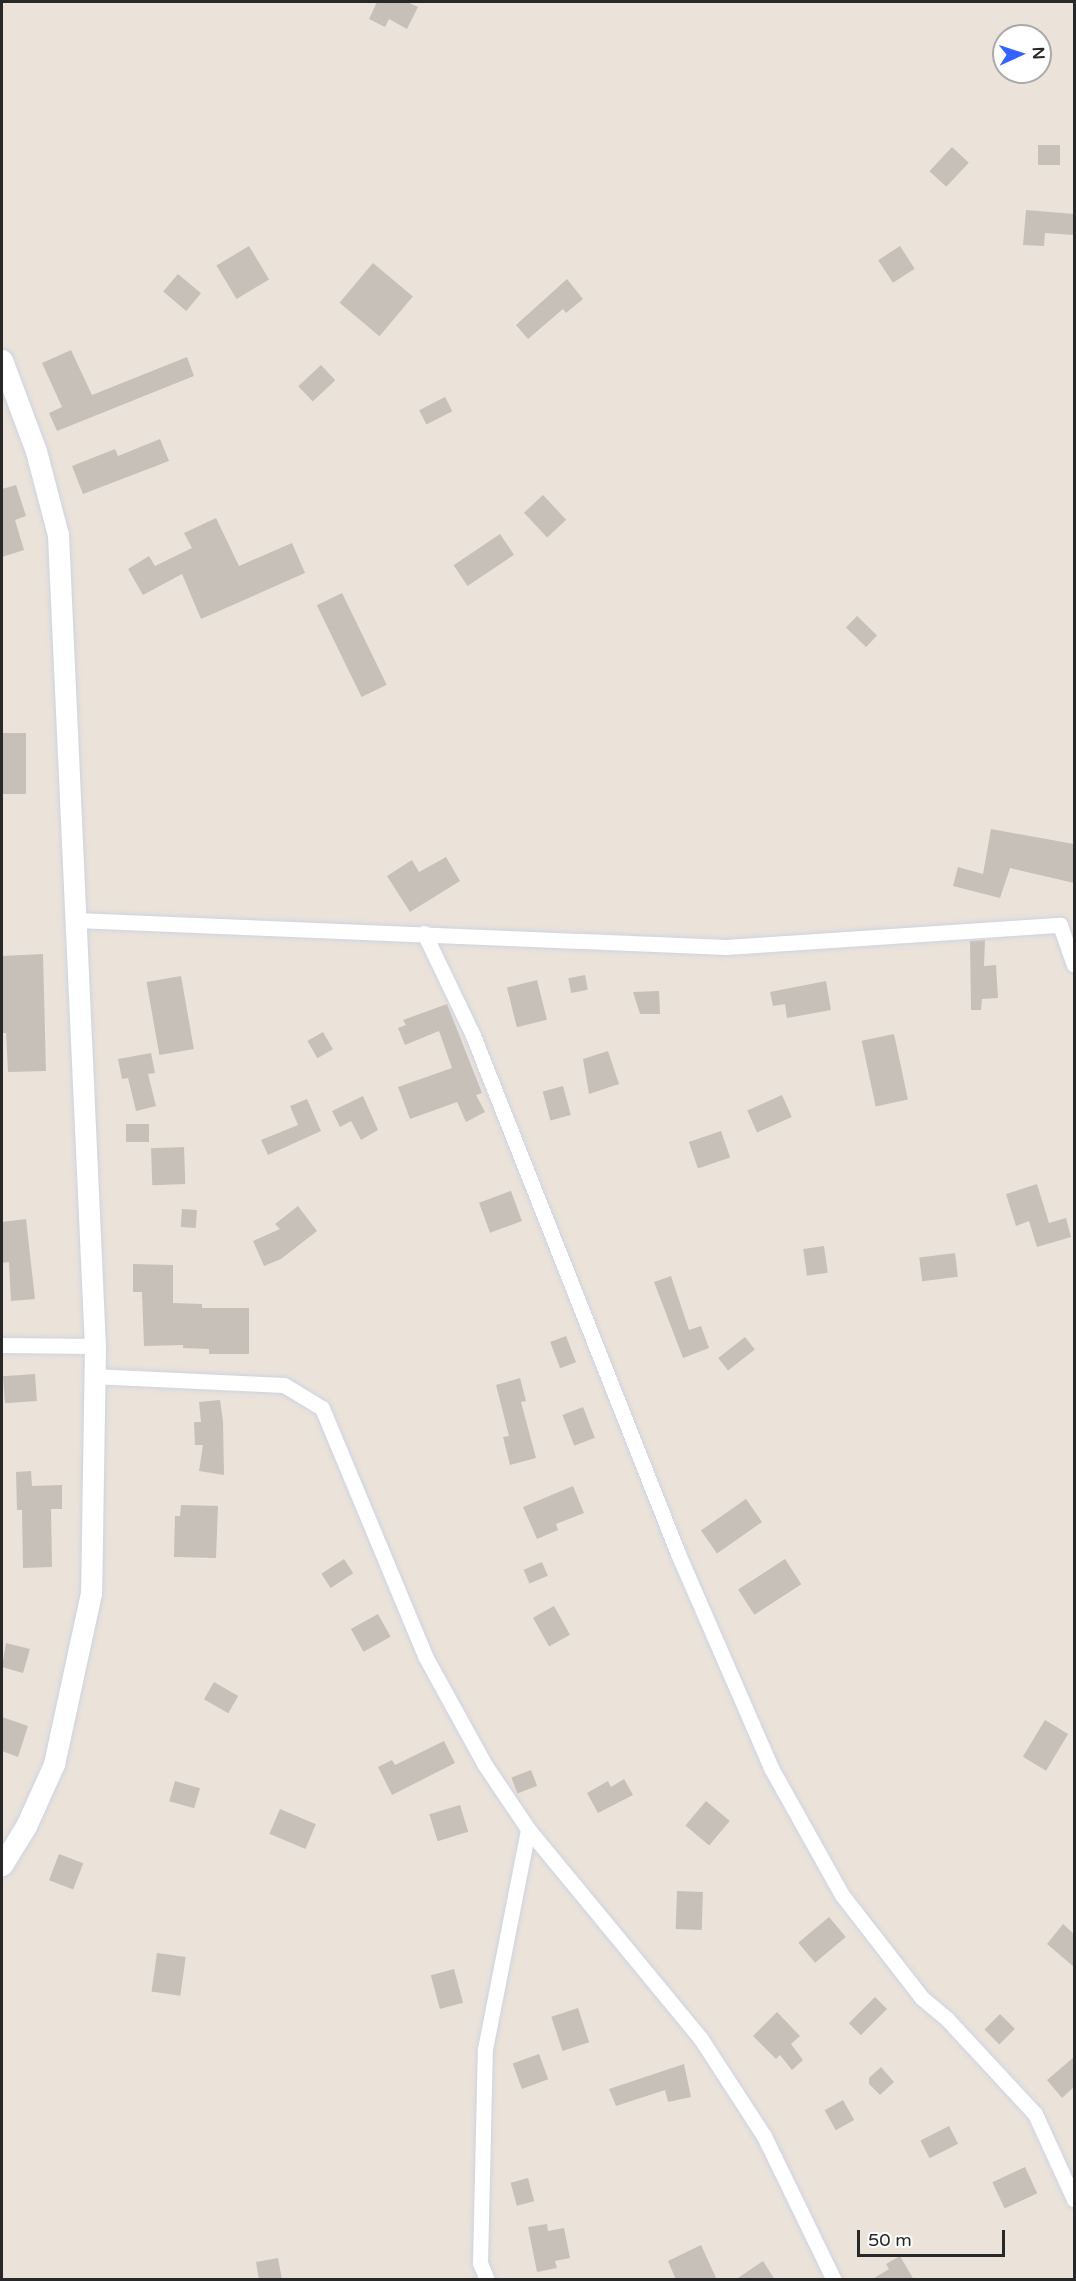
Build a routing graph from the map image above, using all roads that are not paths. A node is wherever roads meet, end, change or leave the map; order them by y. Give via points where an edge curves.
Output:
1 (2, 360) edge
2 (76, 920) junction
3 (424, 933) junction
4 (1074, 965) edge
5 (2, 1345) edge
6 (94, 1346) junction
7 (92, 1376) junction
8 (528, 1830) junction
9 (2, 1865) edge
10 (1074, 2199) edge
11 (487, 2280) edge
12 (834, 2280) edge

1 - 2 street via 36,451 58,535
2 - 3 street
2 - 6 street
3 - 4 street via 726,947 1060,925
3 - 10 street via 472,1033 679,1556 771,1768 842,1895 922,1998 948,2020 1035,2114
5 - 6 street
6 - 7 street
7 - 8 street via 284,1385 322,1408 424,1656 485,1765
7 - 9 street via 91,1593 54,1764 26,1826
8 - 11 street via 485,2049 480,2263
8 - 12 street via 701,2039 764,2136

